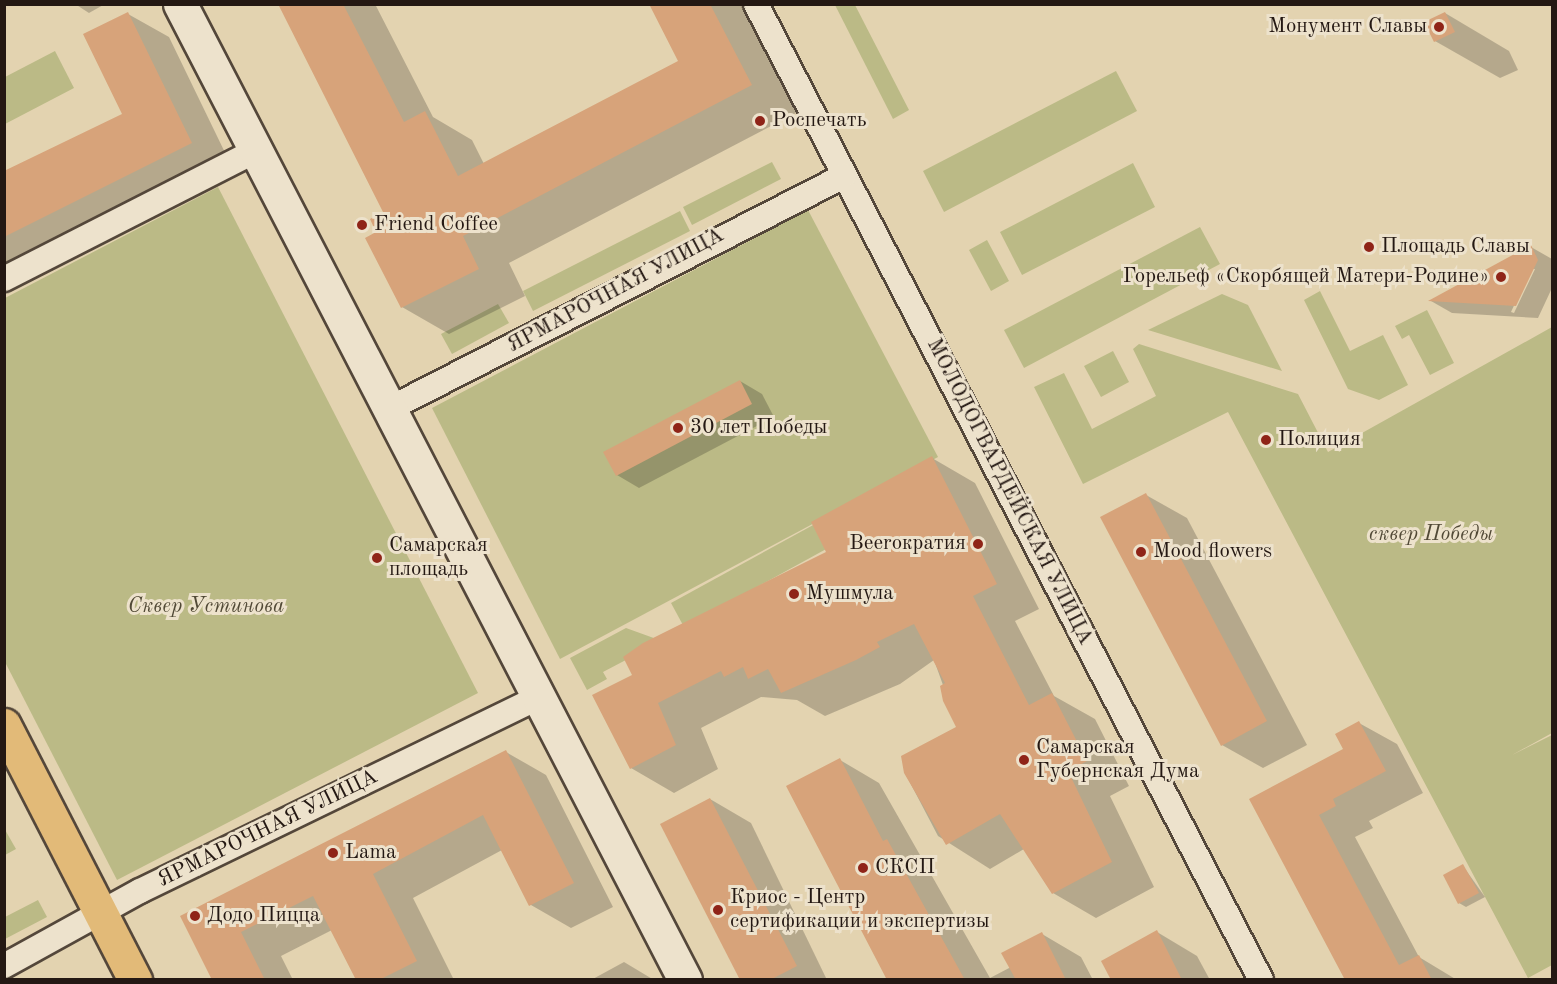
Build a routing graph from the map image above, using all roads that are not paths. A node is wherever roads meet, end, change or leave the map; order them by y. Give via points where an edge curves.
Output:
1 (180, 4) edge
2 (756, 4) edge
3 (255, 151) junction
4 (844, 176) junction
5 (4, 279) edge
6 (388, 409) junction
7 (536, 699) junction
8 (4, 725) edge
9 (100, 912) junction
10 (4, 966) edge
11 (135, 980) edge
12 (685, 980) edge
13 (1261, 980) edge

1 - 3 street
2 - 4 street, МОЛОДОГВАРДЕЙСКАЯ УЛИЦА
3 - 5 street
3 - 6 street
4 - 6 street, ЯРМАРОЧНАЯ УЛИЦА
4 - 13 street, МОЛОДОГВАРДЕЙСКАЯ УЛИЦА
6 - 7 street
7 - 9 street, ЯРМАРОЧНАЯ УЛИЦА
7 - 12 street
8 - 9 main road
9 - 10 street, ЯРМАРОЧНАЯ УЛИЦА
9 - 11 main road

